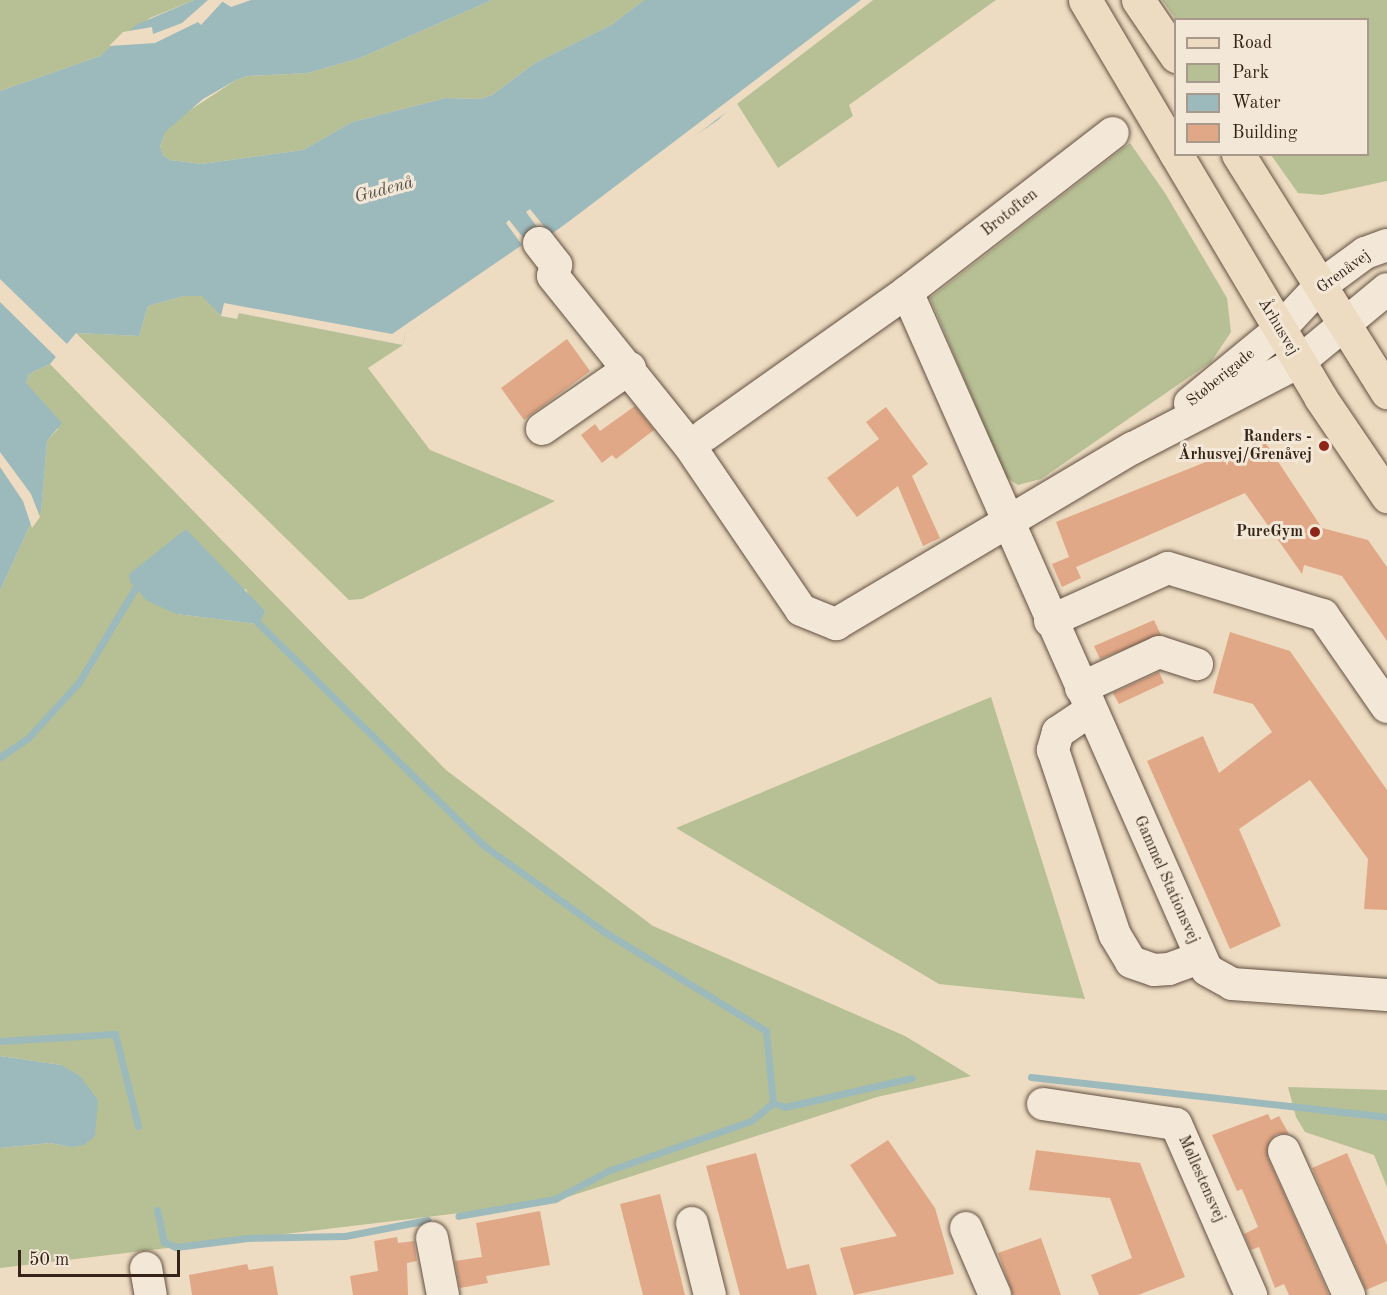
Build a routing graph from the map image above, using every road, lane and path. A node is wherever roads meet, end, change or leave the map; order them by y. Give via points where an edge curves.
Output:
1 (1085, 0) edge
2 (1138, 0) edge
3 (1174, 53) edge
4 (1113, 133) dead end
5 (1174, 151) edge
6 (1177, 156) edge
7 (1239, 156) edge
8 (538, 243) dead end
9 (1387, 245) edge
10 (1320, 286) junction
11 (1387, 289) edge
12 (907, 292) junction
13 (1343, 323) junction
14 (1279, 330) junction
15 (1299, 362) junction
16 (630, 368) junction
17 (1387, 392) edge
18 (542, 429) dead end
19 (705, 435) dead end
20 (1133, 448) junction
21 (1387, 496) edge
22 (1005, 522) junction
23 (1050, 621) junction
24 (1197, 664) dead end
25 (1086, 699) junction
26 (1387, 707) edge
27 (1200, 958) junction
28 (1387, 995) edge
29 (1043, 1104) dead end
30 (1284, 1151) dead end
31 (692, 1223) dead end
32 (966, 1228) dead end
33 (432, 1238) dead end
34 (1249, 1294) edge
35 (443, 1295) edge
36 (710, 1295) edge
37 (995, 1295) edge
38 (1349, 1295) edge

1 - 5 main road, Århusvej
2 - 3 main road
4 - 12 street, Brotoften
6 - 14 main road, Århusvej
7 - 10 main road
8 - 16 street via 556,265 553,276 581,315
9 - 10 street, Grenåvej via 1365,253
10 - 13 main road
10 - 14 street, Grenåvej
11 - 13 street
12 - 19 street, Brotoften
12 - 22 street
13 - 15 street
13 - 17 main road
14 - 15 main road, Århusvej
14 - 20 street, Støberigade
15 - 20 street, Støberigade
15 - 21 main road, Århusvej
16 - 18 street
16 - 22 street, Støberigade via 707,469 801,610 836,624
20 - 22 street, Støberigade
22 - 23 street, Gammel Stationsvej
23 - 25 street, Gammel Stationsvej
23 - 26 street via 1168,568 1323,615
24 - 25 street via 1159,652
25 - 27 street, Gammel Stationsvej
25 - 27 street via 1058,732 1053,750 1115,935 1131,962 1154,970
27 - 28 street, Gammel Stationsvej via 1207,970 1232,984
29 - 34 street, Møllestensvej via 1176,1124
30 - 38 street
31 - 36 street
32 - 37 street
33 - 35 street

